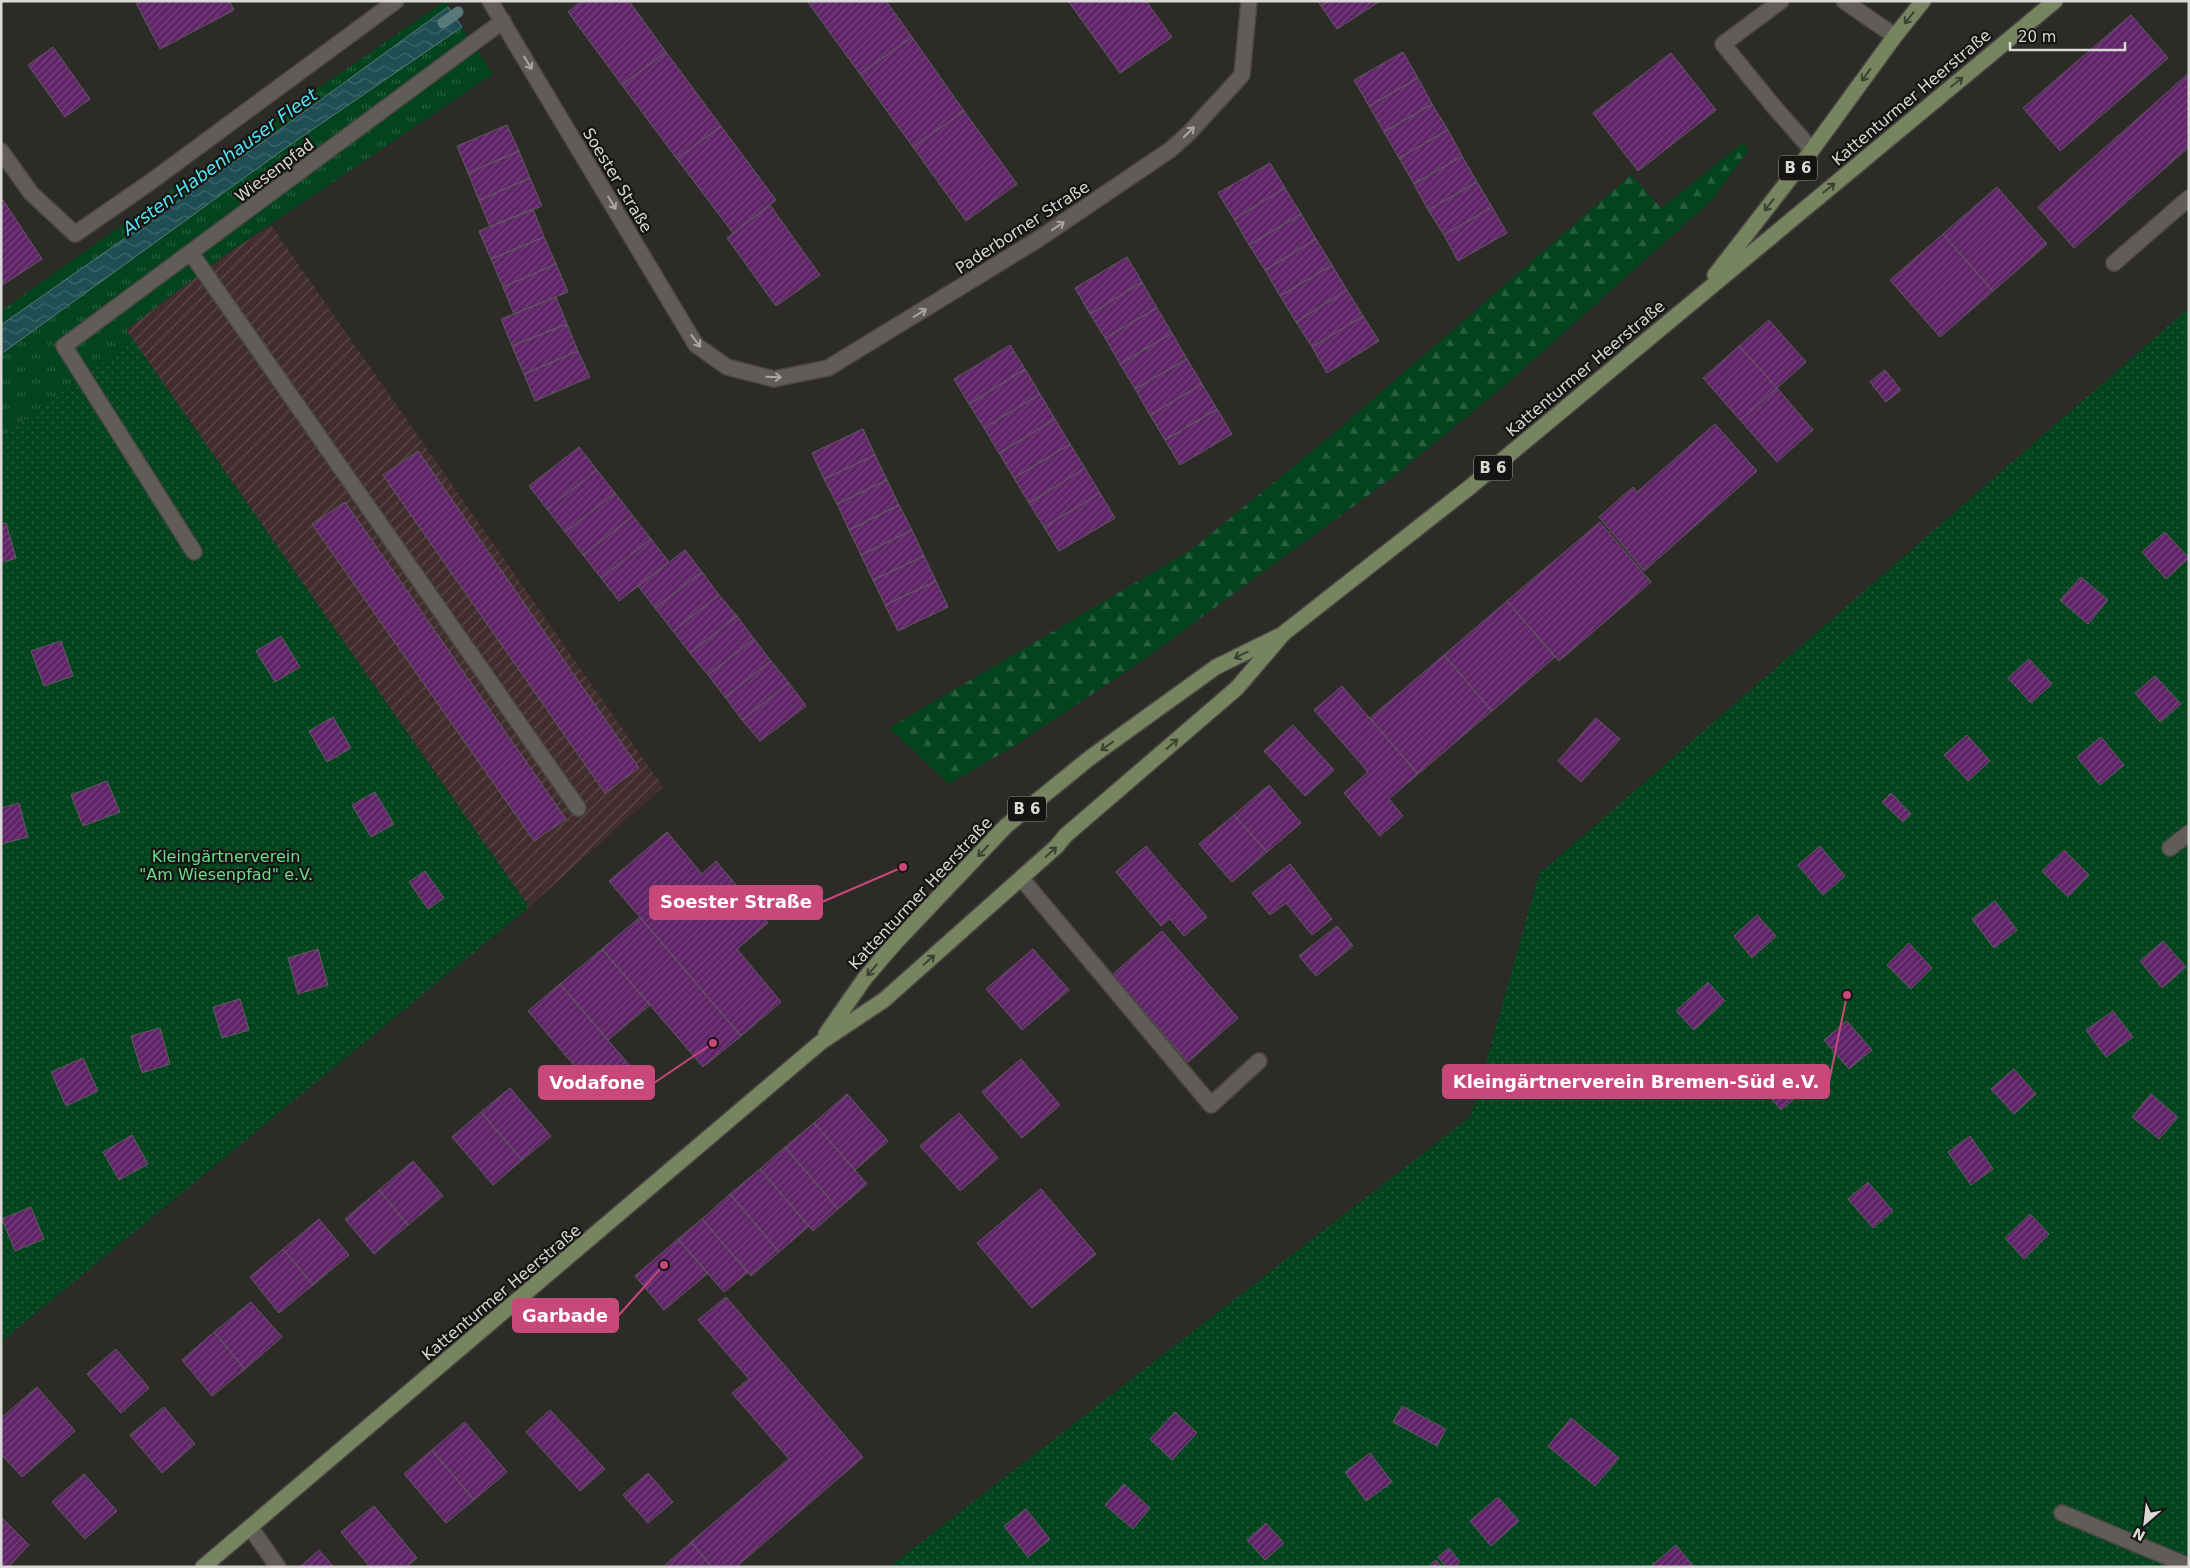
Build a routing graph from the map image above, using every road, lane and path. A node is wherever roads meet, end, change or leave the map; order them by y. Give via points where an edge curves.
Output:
1 (396, 1) edge
2 (490, 1) edge
3 (1249, 1) edge
4 (1781, 1) edge
5 (1844, 1) edge
6 (1922, 1) edge
7 (2055, 1) edge
8 (503, 21) junction
9 (1895, 36) junction
10 (1812, 150) junction
11 (1, 151) edge
12 (2189, 198) edge
13 (191, 253) junction
14 (2114, 263) dead end
15 (1697, 297) junction
16 (726, 367) joint
17 (194, 552) dead end
18 (1284, 633) junction
19 (578, 808) dead end
20 (2189, 833) edge
21 (2170, 848) dead end
22 (1022, 878) junction
23 (821, 1042) junction
24 (1258, 1060) dead end
25 (2062, 1513) dead end
26 (250, 1527) junction
27 (2189, 1566) edge
28 (203, 1567) edge
29 (278, 1567) edge

1 - 11 street via 76,234 31,193
2 - 8 street, Soester Straße
16 -> 3 street, Paderborner Straße via 774,379 828,368 1037,240 1170,150 1242,75
4 - 10 street via 1724,44
5 - 9 street
6 -> 9 main road, Kattenturmer Heerstraße / B 6
15 -> 7 main road, Kattenturmer Heerstraße / B 6
8 - 13 street, Wiesenpfad
8 -> 16 street, Soester Straße via 696,345
9 -> 10 main road, Kattenturmer Heerstraße / B 6
10 -> 15 main road, Kattenturmer Heerstraße / B 6
12 - 14 street
13 - 17 street, Wiesenpfad via 64,346
13 - 19 street
15 - 18 main road, Kattenturmer Heerstraße / B 6 via 1470,488
22 -> 18 main road, Kattenturmer Heerstraße / B 6 via 1066,835 1237,688
18 -> 23 main road, Kattenturmer Heerstraße / B 6 via 1216,667 1091,757 1006,826 865,978
20 - 21 street
23 -> 22 main road, Kattenturmer Heerstraße / B 6 via 884,1000
22 - 24 street via 1211,1105
23 - 26 main road, Kattenturmer Heerstraße / B 6
25 - 27 street
26 - 28 main road, Kattenturmer Heerstraße / B 6
26 - 29 street

